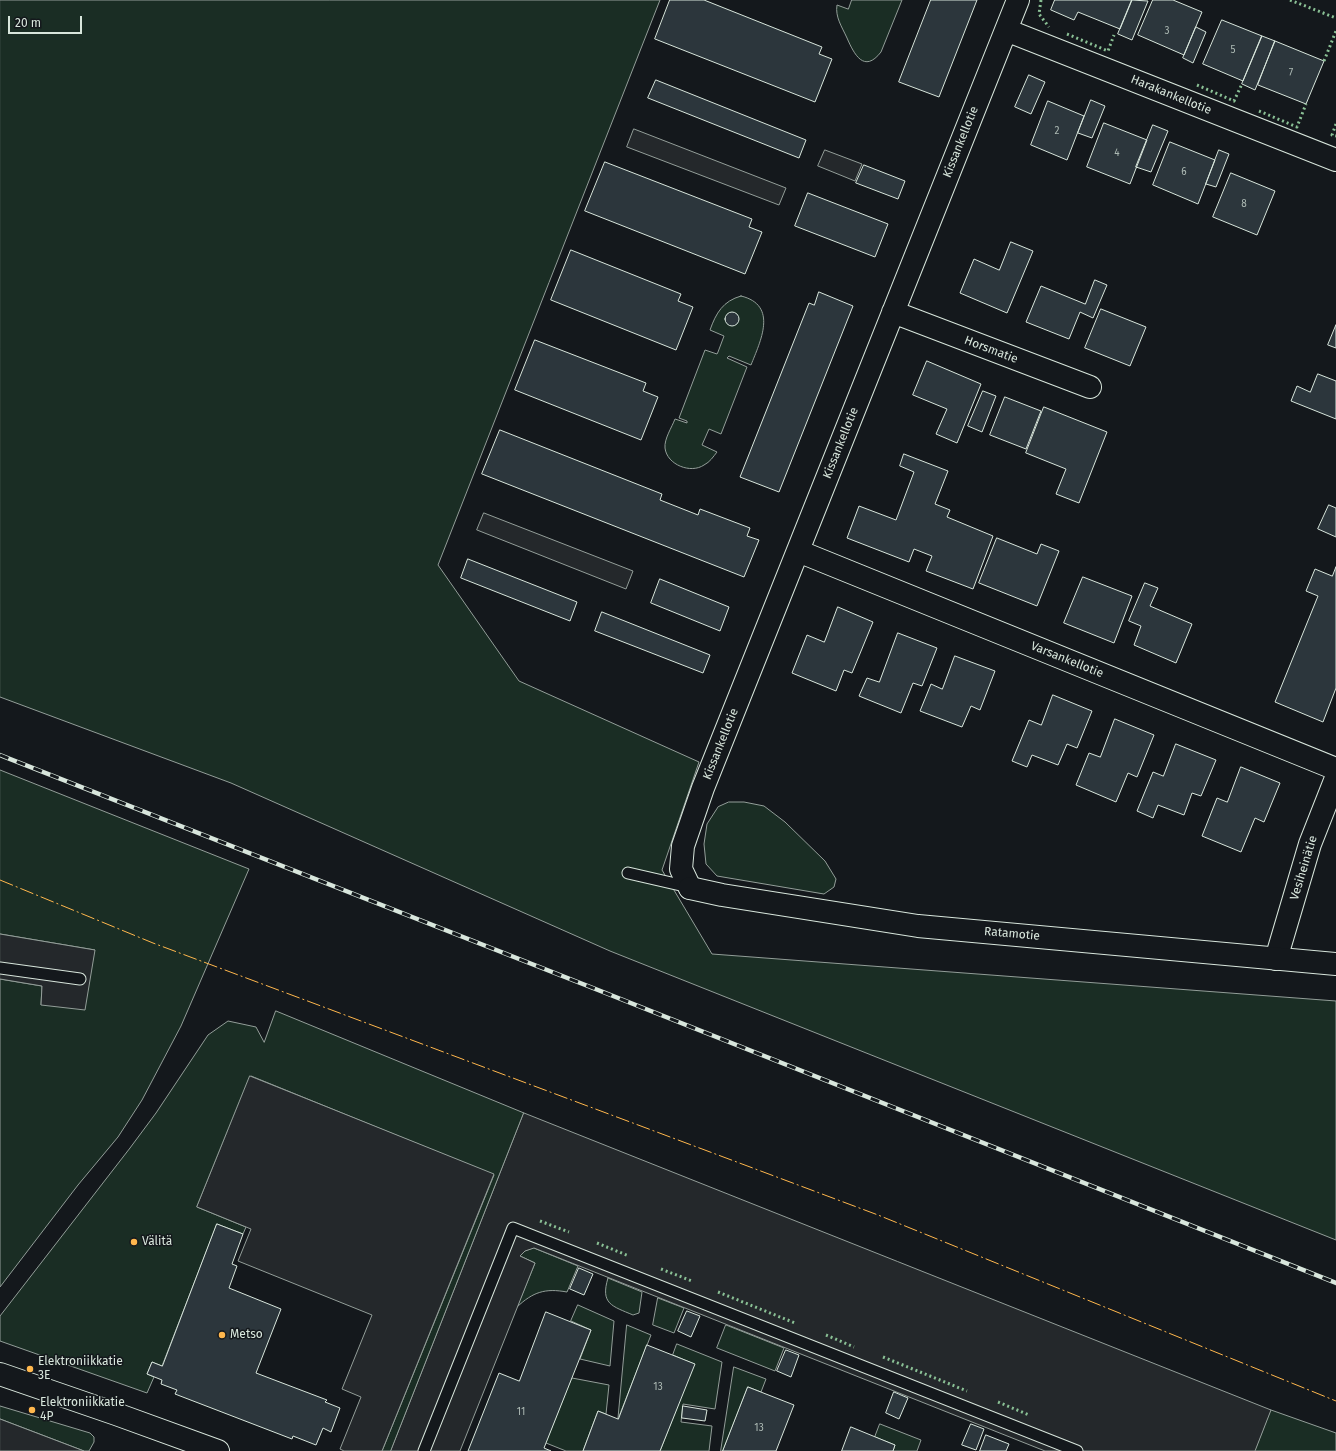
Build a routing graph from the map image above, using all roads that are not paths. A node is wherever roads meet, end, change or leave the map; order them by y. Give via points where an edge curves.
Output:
1 (1018, 0) edge
2 (1006, 30) junction
3 (1336, 160) edge
4 (893, 312) junction
5 (1090, 388) dead end
6 (798, 551) junction
7 (1336, 769) edge
8 (1336, 778) edge
9 (628, 873) dead end
10 (690, 888) junction
11 (1276, 959) junction
12 (1336, 964) edge
13 (0, 968) edge
14 (80, 979) dead end
15 (0, 1374) edge
16 (218, 1451) edge
17 (424, 1451) edge
18 (1077, 1451) edge

1 - 2 street, Kissankellotie
2 - 3 street, Harakankellotie
2 - 4 street, Kissankellotie
4 - 5 street, Horsmatie
4 - 6 street, Kissankellotie
6 - 7 street, Varsankellotie
6 - 10 street, Kissankellotie via 703,788 683,846 681,869
8 - 11 street, Vesiheinätie via 1310,844
9 - 10 lane
10 - 11 street, Ratamotie via 918,926
11 - 12 street, Ratamotie
13 - 14 lane
15 - 16 street
17 - 18 lane via 513,1228

